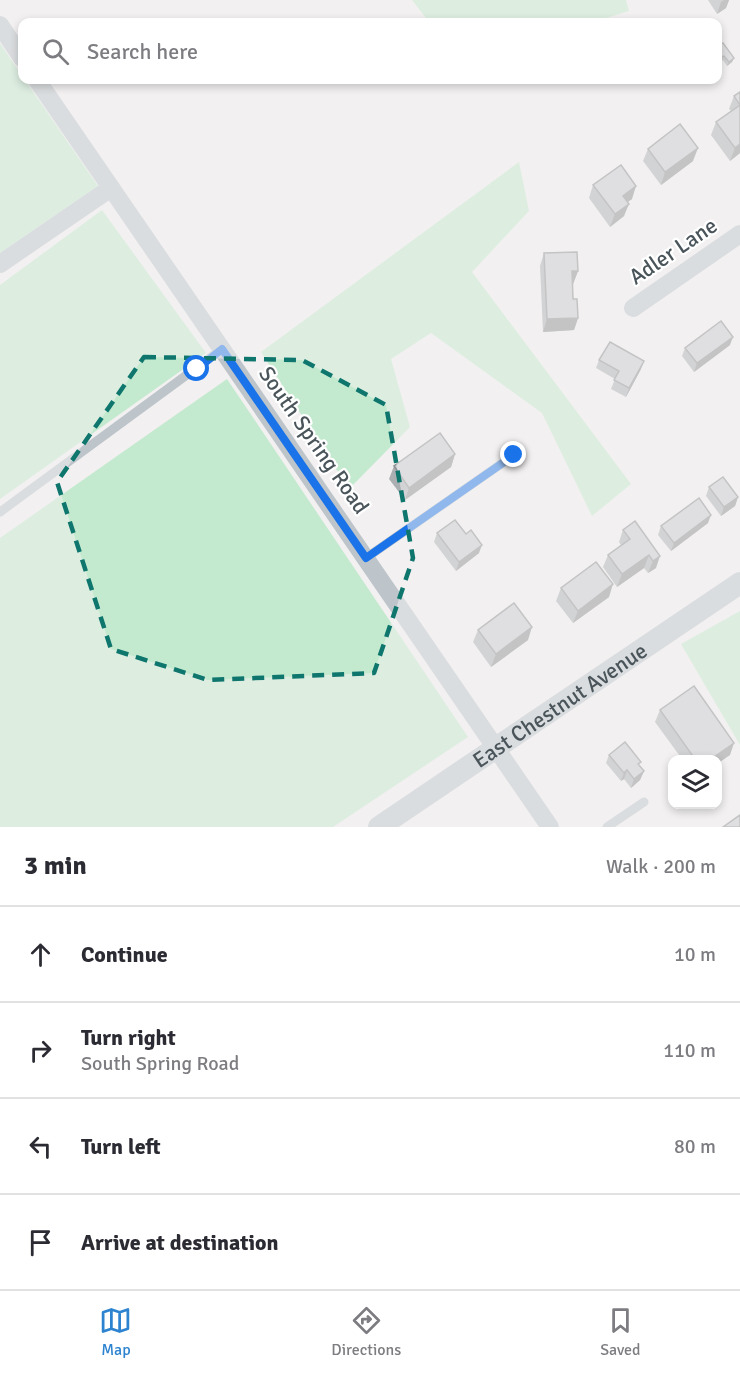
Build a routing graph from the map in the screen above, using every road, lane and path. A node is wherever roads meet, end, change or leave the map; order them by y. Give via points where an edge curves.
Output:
1 (0, 25) edge
2 (18, 52) edge
3 (40, 84) edge
4 (111, 188) junction
5 (740, 234) edge
6 (0, 264) edge
7 (633, 308) dead end
8 (222, 349) junction
9 (514, 455) dead end
10 (0, 512) edge
11 (366, 558) junction
12 (740, 583) edge
13 (498, 748) junction
14 (644, 802) dead end
15 (380, 827) edge
16 (550, 827) edge
17 (608, 827) edge

1 - 2 street
3 - 4 street, South Spring Road
4 - 6 street
4 - 8 street, South Spring Road
5 - 7 street, Adler Lane
8 - 10 lane
8 - 11 street, South Spring Road
9 - 11 lane
11 - 13 street, South Spring Road
12 - 13 street, East Chestnut Avenue
13 - 15 street, East Chestnut Avenue
13 - 16 street, South Spring Road
14 - 17 lane

